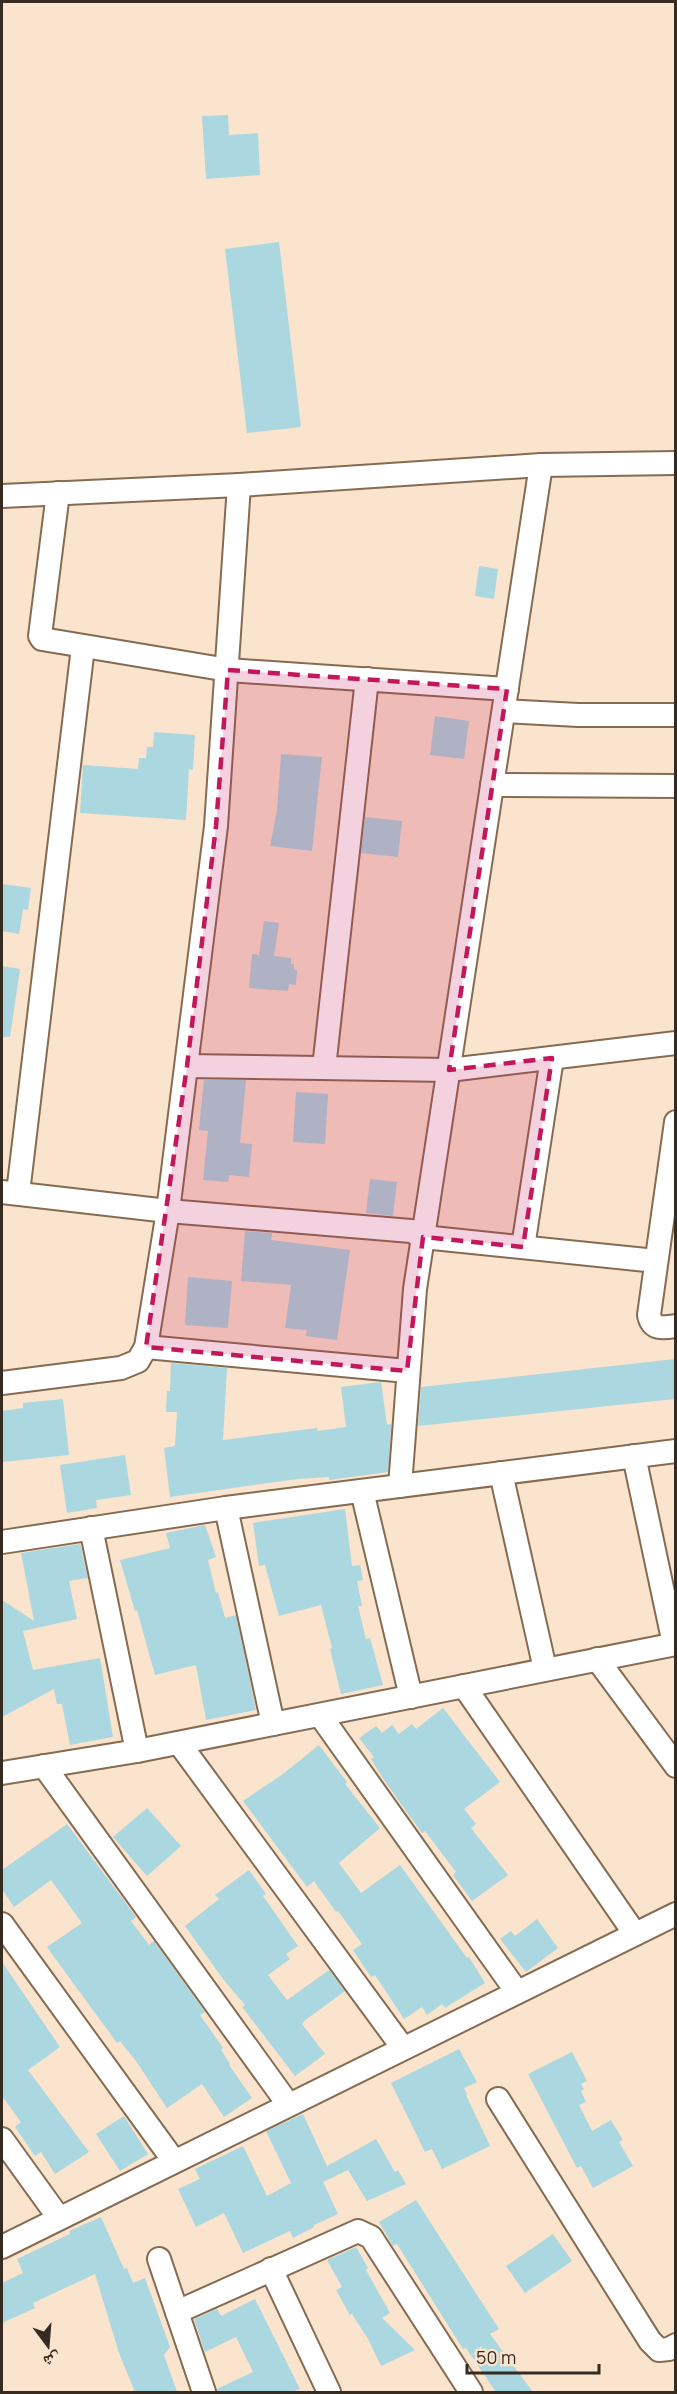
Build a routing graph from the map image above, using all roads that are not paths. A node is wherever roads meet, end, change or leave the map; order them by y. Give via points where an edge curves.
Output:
1 (675, 463) edge
2 (541, 465) junction
3 (239, 485) junction
4 (58, 493) junction
5 (2, 496) edge
6 (83, 647) junction
7 (228, 670) junction
8 (367, 679) junction
9 (507, 688) junction
10 (504, 711) junction
11 (675, 715) edge
12 (492, 785) junction
13 (675, 786) edge
14 (675, 1043) edge
15 (552, 1058) junction
16 (187, 1066) junction
17 (324, 1068) junction
18 (449, 1070) junction
19 (675, 1122) edge
20 (10, 1193) edge
21 (168, 1211) junction
22 (423, 1237) junction
23 (523, 1247) junction
24 (656, 1261) junction
25 (675, 1326) edge
26 (146, 1347) junction
27 (407, 1371) junction
28 (2, 1383) edge
29 (675, 1451) edge
30 (634, 1456) junction
31 (501, 1473) junction
32 (400, 1486) junction
33 (362, 1491) junction
34 (226, 1508) junction
35 (91, 1528) junction
36 (2, 1542) edge
37 (675, 1644) edge
38 (597, 1659) junction
39 (546, 1669) junction
40 (464, 1686) junction
41 (411, 1697) junction
42 (320, 1715) junction
43 (273, 1724) junction
44 (179, 1743) junction
45 (136, 1751) junction
46 (44, 1766) junction
47 (675, 1766) edge
48 (2, 1773) edge
49 (675, 1914) edge
50 (2, 1924) edge
51 (635, 1934) junction
52 (517, 1992) junction
53 (403, 2048) junction
54 (498, 2099) dead end
55 (288, 2104) junction
56 (2, 2139) edge
57 (174, 2161) junction
58 (59, 2218) junction
59 (2, 2247) edge
60 (159, 2259) dead end
61 (271, 2269) junction
62 (177, 2312) junction
63 (675, 2344) edge
64 (204, 2392) edge
65 (329, 2392) edge
66 (471, 2392) edge

1 - 2 street
2 - 3 street
2 - 9 street
3 - 4 street
3 - 7 street
4 - 5 street
4 - 6 street via 40,636 46,641
6 - 7 street
6 - 20 street
7 - 8 street
7 - 16 street via 216,826
8 - 9 street
8 - 17 street
9 - 10 street
10 - 11 street
10 - 12 street
12 - 13 street
12 - 18 street
14 - 15 street
15 - 18 street
15 - 23 street
16 - 17 street
16 - 21 street
17 - 18 street
18 - 22 street
19 - 24 street
20 - 21 street
21 - 22 street via 411,1231
21 - 26 street
22 - 23 street
22 - 27 street
23 - 24 street
24 - 25 street via 650,1319 660,1328
26 - 27 street
26 - 28 street via 138,1360 121,1368
27 - 32 street
29 - 30 street
30 - 31 street
30 - 37 street
31 - 32 street
31 - 39 street
32 - 33 street
33 - 34 street
33 - 41 street
34 - 35 street
34 - 43 street
35 - 36 street
35 - 45 street
37 - 38 street
38 - 39 street
38 - 47 street
39 - 40 street
40 - 41 street
40 - 51 street
41 - 42 street
42 - 43 street
42 - 52 street
43 - 44 street
44 - 45 street
44 - 53 street
45 - 46 street
46 - 48 street
46 - 55 street
49 - 51 street
50 - 57 street
51 - 52 street
52 - 53 street
53 - 55 street
54 - 63 street via 650,2341 659,2350
55 - 57 street
56 - 58 street
57 - 58 street
58 - 59 street
60 - 62 street
61 - 62 street
61 - 65 street
61 - 66 street via 345,2235 358,2231 371,2237
62 - 64 street

